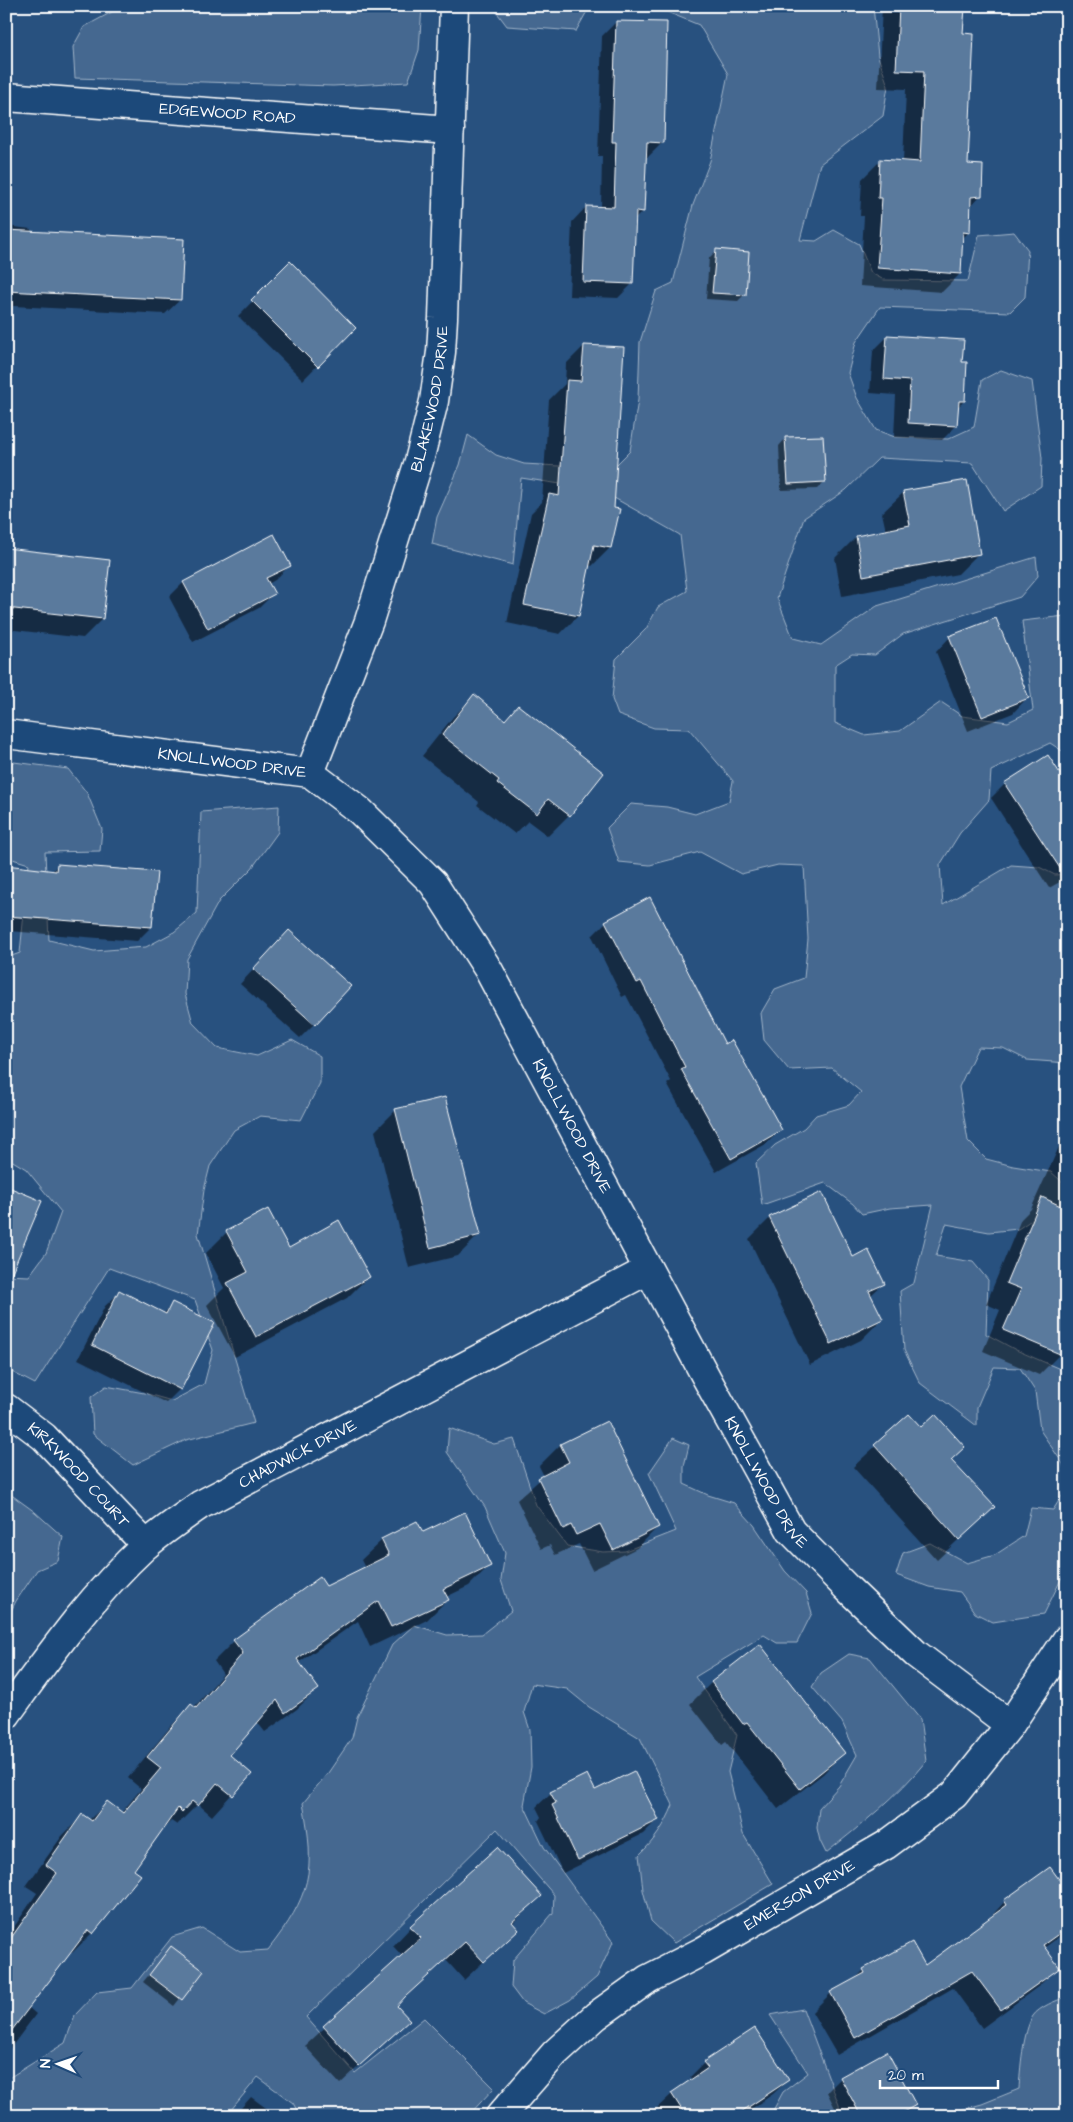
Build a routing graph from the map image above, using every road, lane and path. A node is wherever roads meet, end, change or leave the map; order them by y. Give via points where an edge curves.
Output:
1 (454, 6) edge
2 (6, 97) edge
3 (450, 130) junction
4 (6, 734) edge
5 (310, 773) junction
6 (648, 1270) junction
7 (6, 1408) edge
8 (146, 1545) junction
9 (1067, 1639) edge
10 (6, 1715) edge
11 (1010, 1725) junction
12 (500, 2116) edge

1 - 3 street, BLAKEWOOD DRIVE
2 - 3 street, EDGEWOOD ROAD
3 - 5 street, BLAKEWOOD DRIVE via 441,352 434,401 419,461 368,621
4 - 5 street, KNOLLWOOD DRIVE
5 - 6 street, KNOLLWOOD DRIVE via 360,811 433,883 488,969
6 - 8 street, CHADWICK DRIVE via 241,1482 200,1505
6 - 11 street, KNOLLWOOD DRIVE via 791,1531 916,1654
7 - 8 street, KIRKWOOD COURT via 44,1437
8 - 10 street, CHADWICK DRIVE via 75,1621
9 - 11 street, EMERSON DRIVE
11 - 12 street, EMERSON DRIVE via 954,1795 886,1845 703,1951 648,1979 596,2016 555,2052

